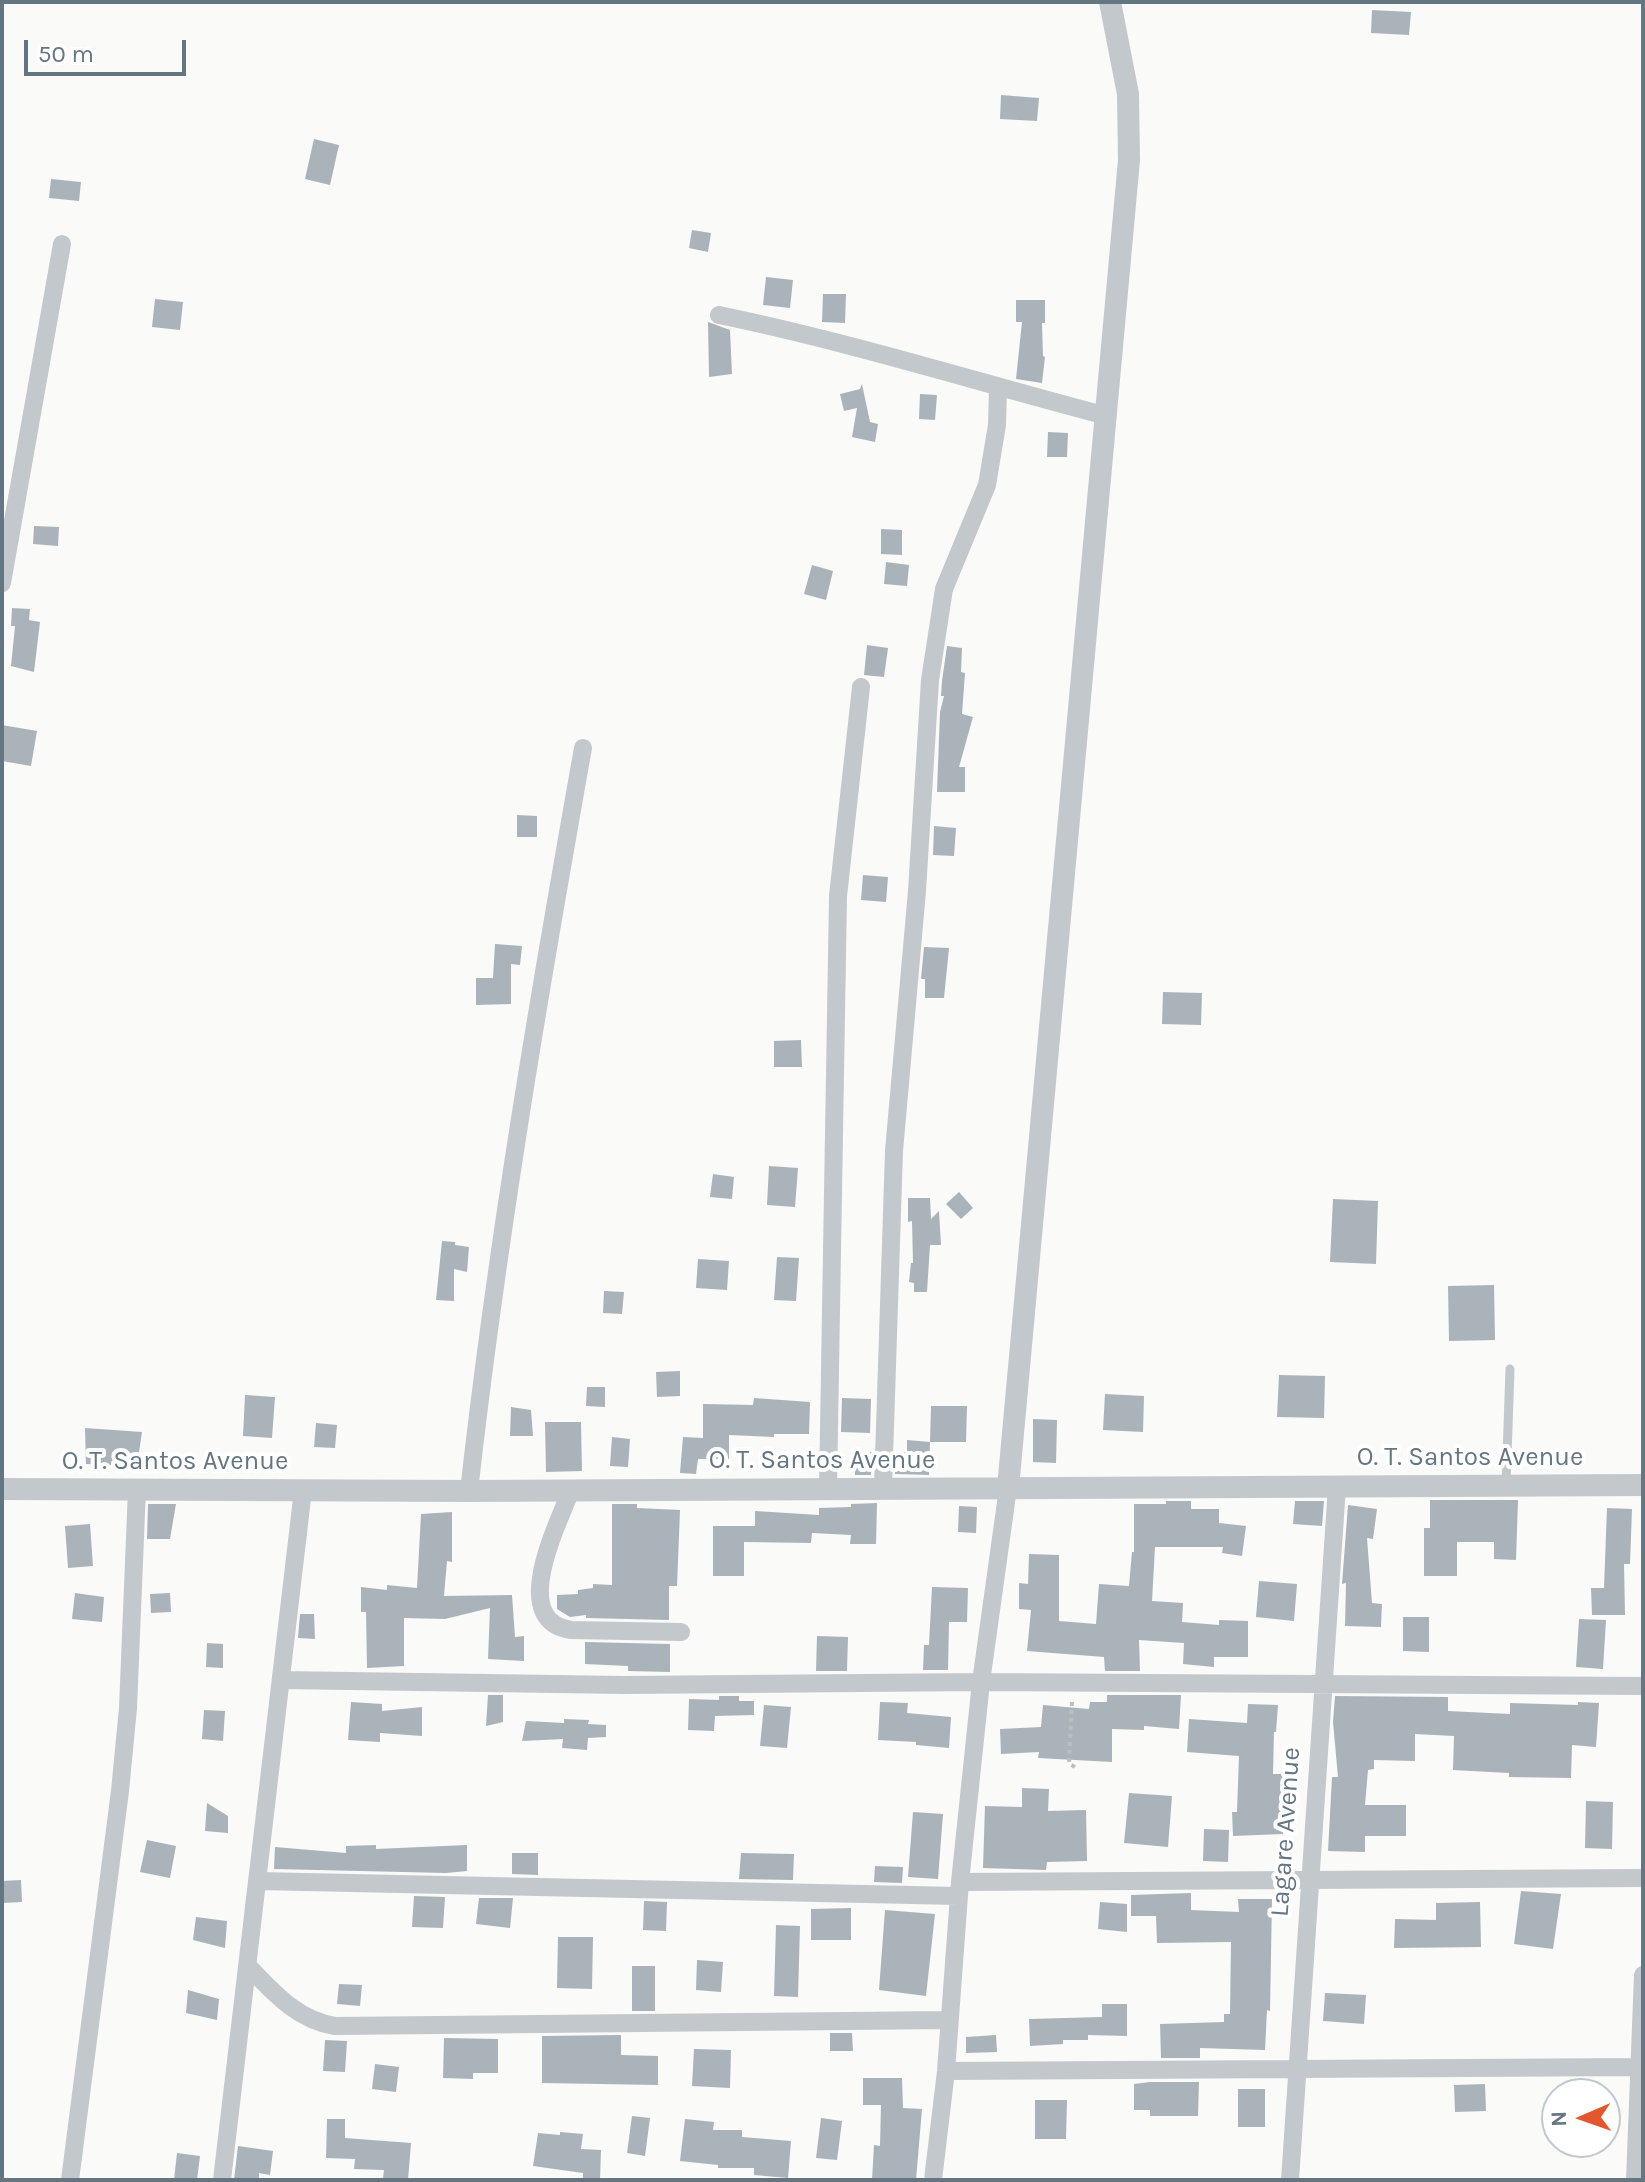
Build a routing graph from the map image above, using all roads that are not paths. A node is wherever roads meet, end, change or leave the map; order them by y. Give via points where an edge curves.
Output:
1 (1110, 2) edge
2 (62, 244) dead end
3 (719, 315) dead end
4 (998, 387) junction
5 (1107, 416) junction
6 (2, 583) edge
7 (861, 687) dead end
8 (583, 748) dead end
9 (1510, 1369) dead end
10 (1506, 1485) junction
11 (1643, 1485) edge
12 (1337, 1487) junction
13 (883, 1488) junction
14 (1008, 1488) junction
15 (2, 1489) edge
16 (137, 1489) junction
17 (828, 1489) junction
18 (303, 1490) junction
19 (571, 1490) junction
20 (469, 1491) junction
21 (681, 1632) dead end
22 (281, 1680) junction
23 (981, 1682) junction
24 (1322, 1685) junction
25 (1643, 1686) edge
26 (1643, 1878) edge
27 (1309, 1880) junction
28 (258, 1881) junction
29 (959, 1889) junction
30 (248, 1966) junction
31 (1643, 1975) edge
32 (949, 2020) junction
33 (1639, 2067) junction
34 (1297, 2069) junction
35 (946, 2071) junction
36 (70, 2180) edge
37 (222, 2180) edge
38 (933, 2180) edge
39 (1290, 2180) edge
40 (1635, 2180) edge

1 - 5 street via 1128,94 1130,135
2 - 6 street
3 - 4 street via 870,349
4 - 5 street
4 - 13 street via 987,485 944,589 930,680 894,1151
5 - 14 street
7 - 17 street via 838,896
8 - 20 street via 521,1107
9 - 10 lane
10 - 11 street, O. T. Santos Avenue
10 - 12 street, O. T. Santos Avenue
12 - 14 street, O. T. Santos Avenue
12 - 24 street, Lagare Avenue
13 - 14 street, O. T. Santos Avenue
13 - 17 street, O. T. Santos Avenue
14 - 23 street
15 - 16 street, O. T. Santos Avenue
16 - 18 street, O. T. Santos Avenue
16 - 36 street via 128,1708
17 - 19 street, O. T. Santos Avenue
18 - 20 street, O. T. Santos Avenue
18 - 22 street
19 - 20 street, O. T. Santos Avenue
19 - 21 street via 541,1570 539,1590 547,1619 557,1628 571,1630
22 - 23 street via 624,1685
22 - 28 street
23 - 24 street
23 - 29 street
24 - 25 street
24 - 27 street, Lagare Avenue
26 - 27 street
27 - 29 street
27 - 34 street, Lagare Avenue
28 - 29 street
28 - 30 street
29 - 32 street
30 - 32 street via 292,2008 319,2024 335,2026
30 - 37 street
31 - 33 street
32 - 35 street
33 - 34 street
33 - 40 street
34 - 35 street
34 - 39 street, Lagare Avenue
35 - 38 street

